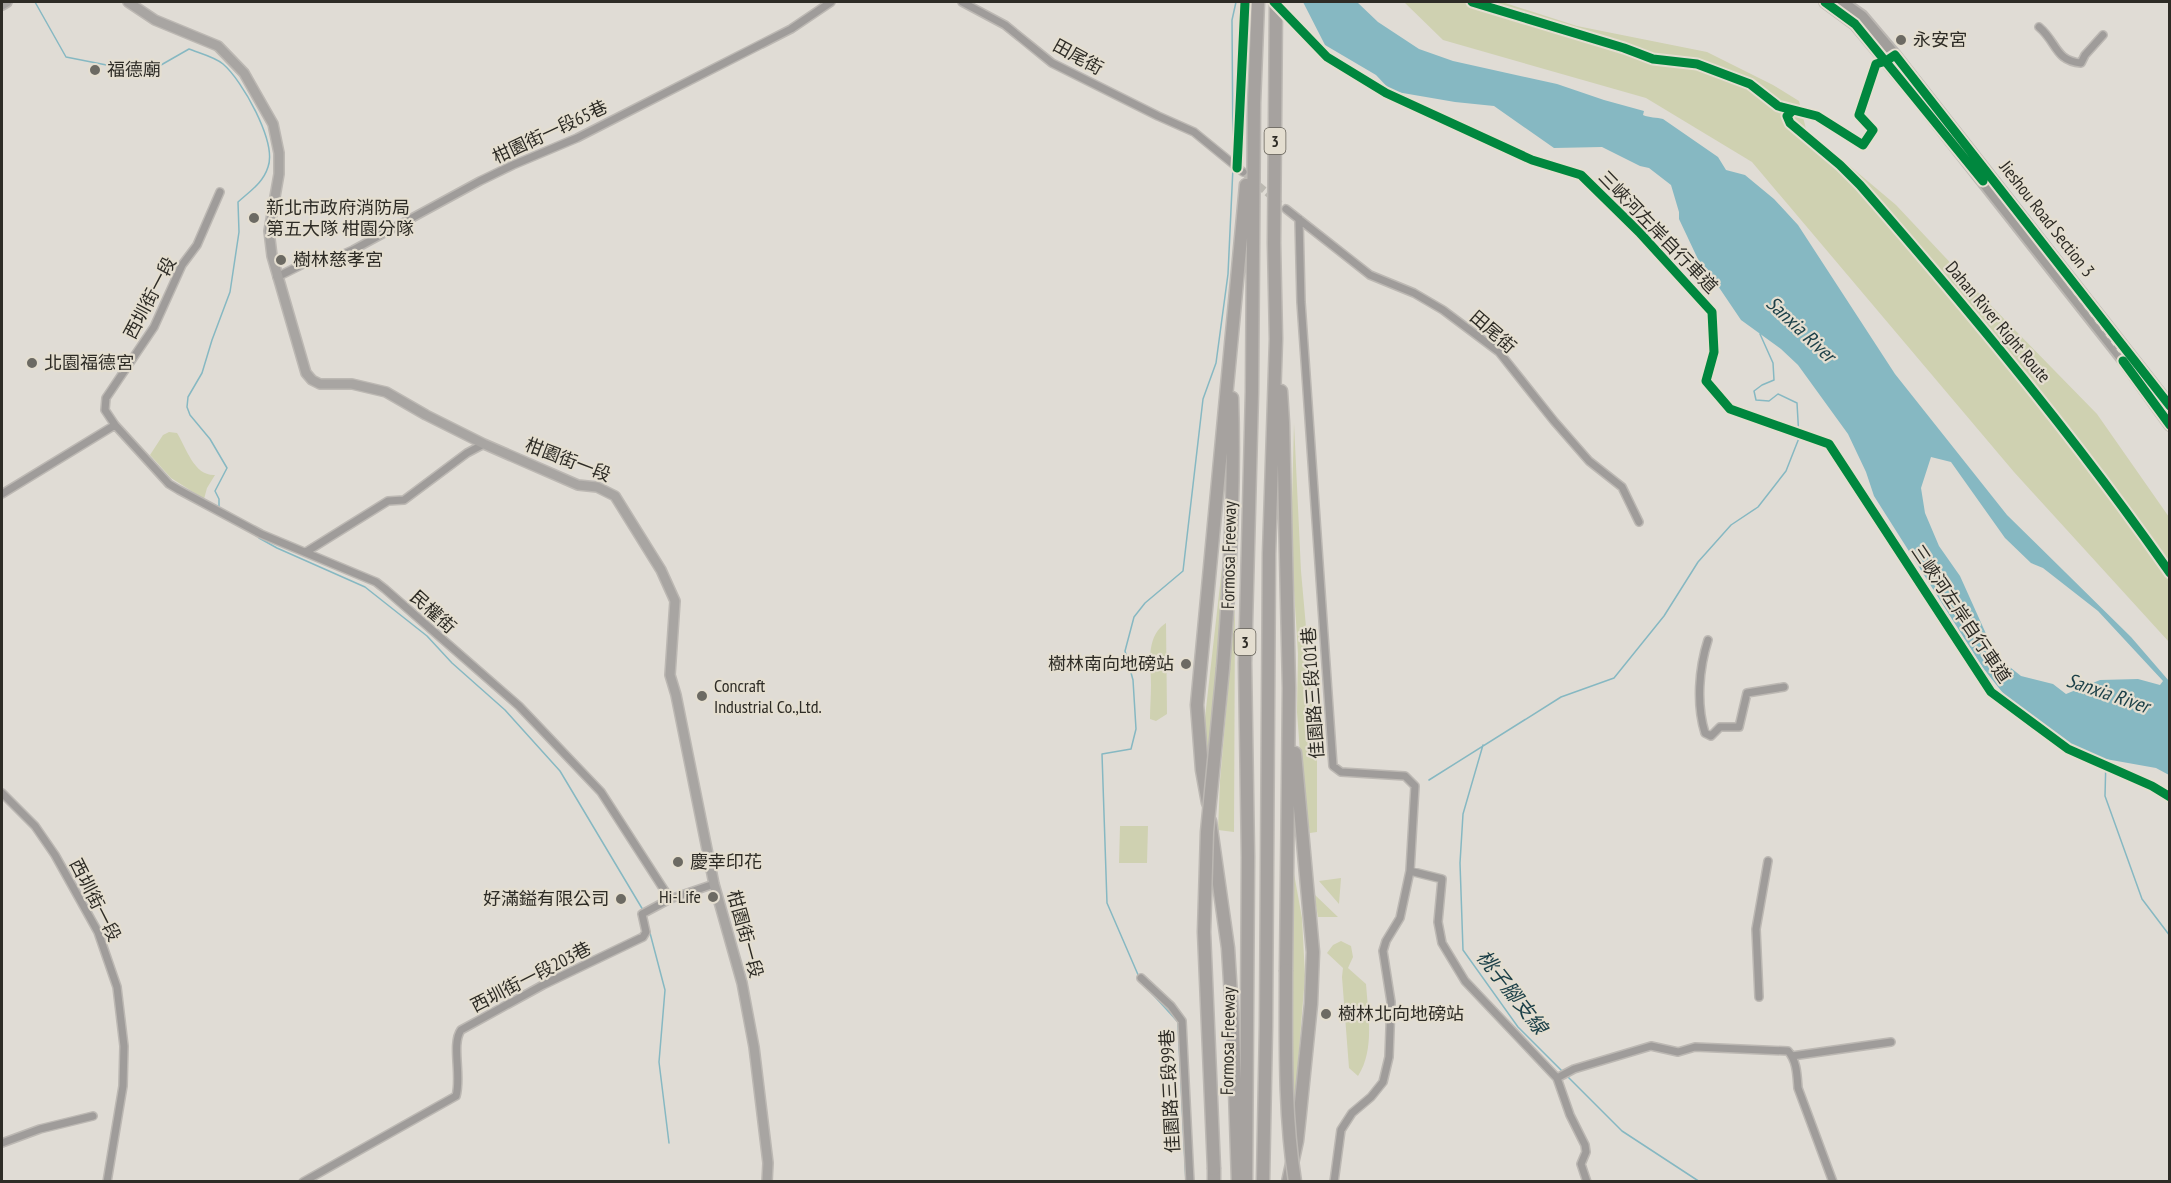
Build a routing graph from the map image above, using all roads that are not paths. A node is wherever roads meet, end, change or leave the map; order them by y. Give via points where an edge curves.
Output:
1 (7, 2) edge
2 (128, 2) edge
3 (831, 2) edge
4 (962, 2) edge
5 (1258, 2) edge
6 (1276, 2) edge
7 (1825, 2) edge
8 (1842, 2) edge
9 (2, 5) edge
10 (2040, 27) dead end
11 (2103, 36) dead end
12 (1254, 103) junction
13 (1243, 172) tunnel mouth
14 (220, 192) dead end
15 (1286, 209) tunnel mouth
16 (1299, 219) junction
17 (277, 277) junction
18 (1233, 328) junction
19 (1276, 339) junction
20 (2169, 406) edge
21 (115, 425) junction
22 (2169, 425) edge
23 (484, 444) junction
24 (2, 494) edge
25 (1639, 522) dead end
26 (306, 552) junction
27 (1708, 640) dead end
28 (1784, 687) dead end
29 (1289, 688) junction
30 (2, 793) edge
31 (1768, 861) dead end
32 (1410, 871) junction
33 (714, 884) junction
34 (670, 898) junction
35 (1141, 978) dead end
36 (1759, 997) dead end
37 (1891, 1042) dead end
38 (1792, 1056) junction
39 (1557, 1078) junction
40 (93, 1116) dead end
41 (2, 1143) edge
42 (1214, 1175) edge
43 (107, 1182) edge
44 (303, 1182) edge
45 (767, 1182) edge
46 (1190, 1182) edge
47 (1238, 1182) edge
48 (1246, 1182) edge
49 (1263, 1182) edge
50 (1288, 1182) edge
51 (1295, 1182) edge
52 (1334, 1182) edge
53 (1587, 1182) edge
54 (1833, 1182) edge

1 - 9 street
2 - 17 street, 柑園街一段 via 155,20 218,46 244,73 258,96 273,124 279,153 269,231
3 - 17 street, 柑園街一段65巷 via 771,40 577,138 480,181 353,250 337,257 313,259
4 - 13 street, 田尾街 via 1005,25 1052,63 1194,132
5 - 12 highway, Formosa Freeway / 3
6 - 19 highway, Formosa Freeway / 3
7 - 22 main road, Jieshou Road Section 3 via 1855,24 1920,102 2114,348
8 - 20 main road, Jieshou Road Section 3 via 1862,16 1909,72
10 - 11 street via 2061,57 2074,62 2081,63
12 - 18 highway
12 - 48 highway, Formosa Freeway / 3 via 1245,663
14 - 21 street, 西圳街一段 via 154,327 106,399 105,410
15 - 16 street, 田尾街
16 - 25 street, 田尾街 via 1370,275 1414,292 1499,352 1589,461 1622,487
16 - 32 street, 佳園路三段101巷 via 1301,302 1333,766 1341,772 1405,776 1415,786
17 - 23 street, 柑園街一段 via 306,373 312,380 386,392
18 - 42 highway, bridge via 1230,580 1207,832 1204,932
18 - 47 highway via 1197,705 1202,770 1228,948
19 - 29 highway via 1284,423
19 - 49 highway, Formosa Freeway / 3 via 1269,554
21 - 24 street
21 - 26 street, 民權街 via 169,484 261,534
23 - 26 street via 404,500 388,501
23 - 33 street, 柑園街一段 via 578,485 597,487 615,496 661,570 675,601 670,675
26 - 34 street, 民權街 via 376,582 519,706 601,792
27 - 28 street via 1700,663 1701,720 1705,733 1711,736 1720,727 1739,727 1747,693
29 - 50 highway via 1313,952 1297,1141
29 - 51 highway, bridge via 1286,1092
30 - 43 street, 西圳街一段 via 56,855 98,932 117,987 124,1046 123,1086
31 - 36 street via 1756,929
32 - 39 street via 1442,879 1438,922 1442,944 1465,981
32 - 52 street, 佳園路三段101巷 via 1400,918 1383,951 1391,1002 1386,1070 1377,1090 1352,1113 1341,1130
33 - 34 street, 西圳街一段203巷
33 - 45 street, 柑園街一段 via 742,983 754,1047
34 - 44 street, 西圳街一段203巷 via 642,914 646,932 643,937 461,1030 456,1044 456,1096
35 - 46 street, 佳園路三段99巷 via 1182,1021
37 - 38 street
38 - 39 street via 1780,1050 1695,1047 1672,1052 1651,1046 1574,1069
38 - 54 street via 1798,1088
39 - 53 street via 1585,1145 1581,1164
40 - 41 street

